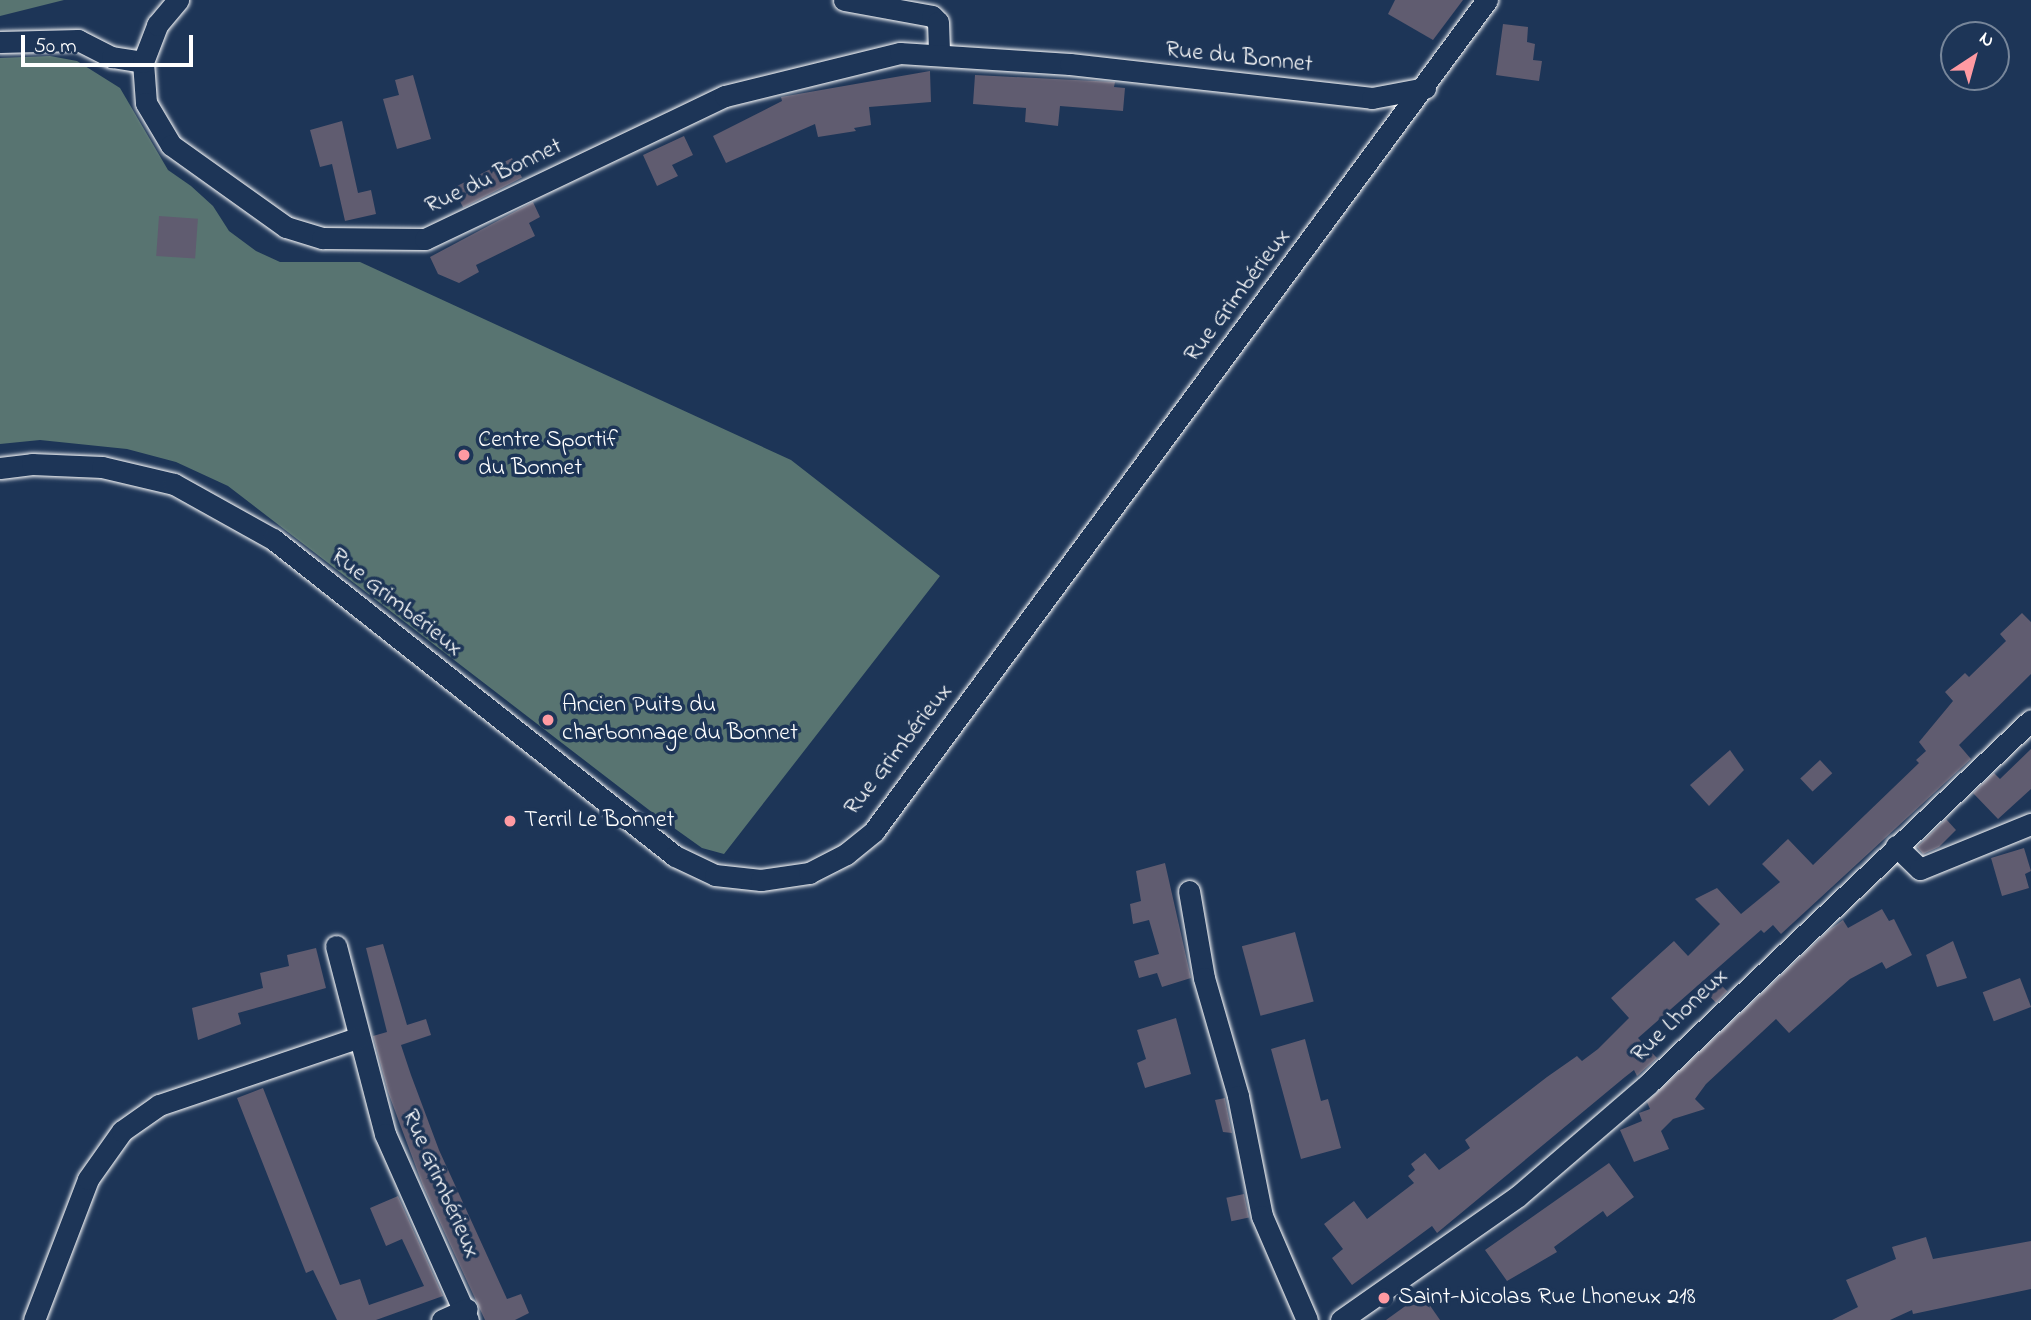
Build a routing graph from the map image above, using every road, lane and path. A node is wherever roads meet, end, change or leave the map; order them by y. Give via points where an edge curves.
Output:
1 (177, 0) edge
2 (844, 0) edge
3 (1487, 0) edge
4 (0, 42) edge
5 (939, 55) junction
6 (143, 62) junction
7 (1425, 88) junction
8 (0, 468) edge
9 (2031, 720) edge
10 (2031, 824) edge
11 (1896, 846) junction
12 (1189, 891) dead end
13 (336, 946) dead end
14 (357, 1038) junction
15 (467, 1315) edge
16 (34, 1320) edge
17 (442, 1320) edge
18 (1307, 1320) edge
19 (1341, 1320) edge

1 - 6 street, Rue du Bonnet via 157,25
2 - 5 street via 932,16 938,22
3 - 7 street
4 - 6 street via 78,40 113,57
5 - 6 street, Rue du Bonnet via 900,53 725,96 439,234 414,240 309,237 286,227 171,145 146,103
5 - 7 street, Rue du Bonnet via 1119,69 1371,99
7 - 8 street, Rue Grimbérieux via 874,831 809,873 761,880 715,875 675,856 273,539 174,484 102,467 32,464
9 - 11 street, Rue Lhoneux
10 - 11 street via 1920,869
11 - 19 street, Rue Lhoneux via 1648,1084 1518,1196
12 - 18 street via 1262,1216
13 - 14 street, Rue Grimbérieux
14 - 15 street, Rue Grimbérieux via 385,1134
14 - 16 street via 159,1105 122,1131 88,1179
15 - 17 street, Rue Grimbérieux

